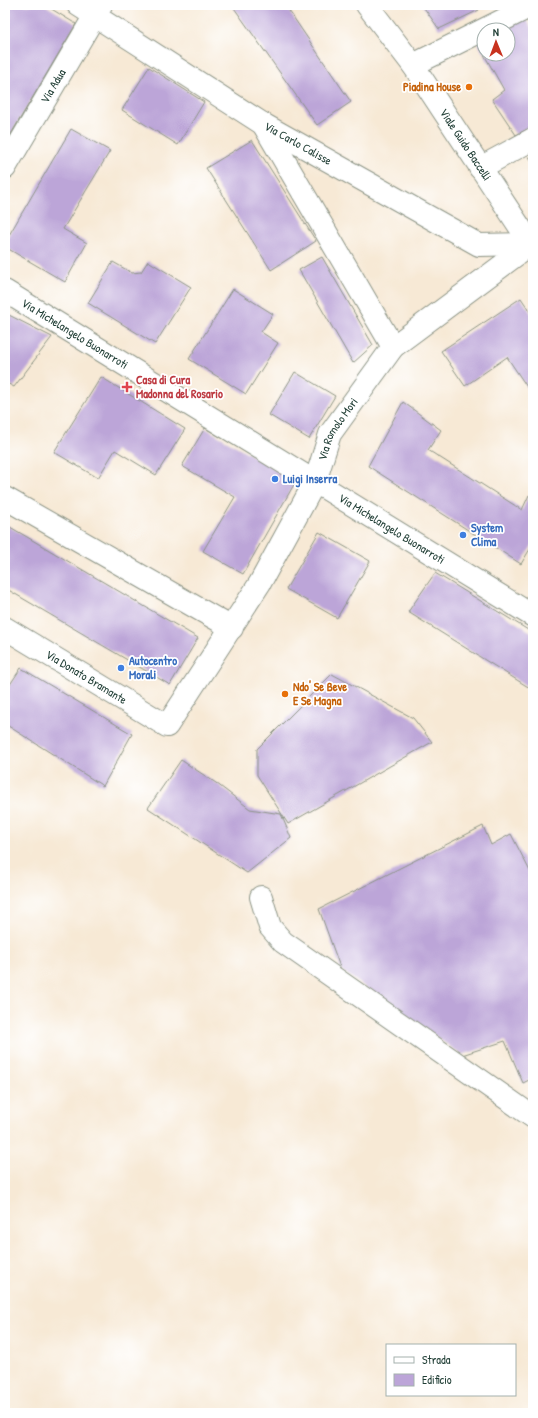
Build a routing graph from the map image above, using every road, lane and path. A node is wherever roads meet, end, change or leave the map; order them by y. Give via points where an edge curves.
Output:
1 (367, 5) edge
2 (533, 5) edge
3 (92, 9) edge
4 (413, 65) junction
5 (263, 124) junction
6 (533, 139) edge
7 (5, 168) edge
8 (480, 168) junction
9 (532, 246) edge
10 (5, 291) edge
11 (393, 347) junction
12 (315, 482) junction
13 (5, 498) edge
14 (533, 616) edge
15 (5, 628) edge
16 (232, 628) junction
17 (167, 726) joint
18 (261, 897) dead end
19 (533, 1117) edge

1 - 4 street, Viale Guido Baccelli
2 - 4 street
3 - 5 street, Via Carlo Calisse
3 - 7 street, Via Adua
4 - 8 street, Viale Guido Baccelli
5 - 9 street, Via Carlo Calisse via 479,244
5 - 11 street
6 - 8 street
8 - 9 street, Viale Guido Baccelli
9 - 11 street, Via Romolo Mori
10 - 12 street, Via Michelangelo Buonarroti
11 - 12 street, Via Romolo Mori via 330,434
12 - 14 street, Via Michelangelo Buonarroti
12 - 16 street, Via Romolo Mori via 260,583
13 - 16 street
15 - 17 street, Via Donato Bramante
16 - 17 street, Via Romolo Mori
18 - 19 street via 270,927 283,942

